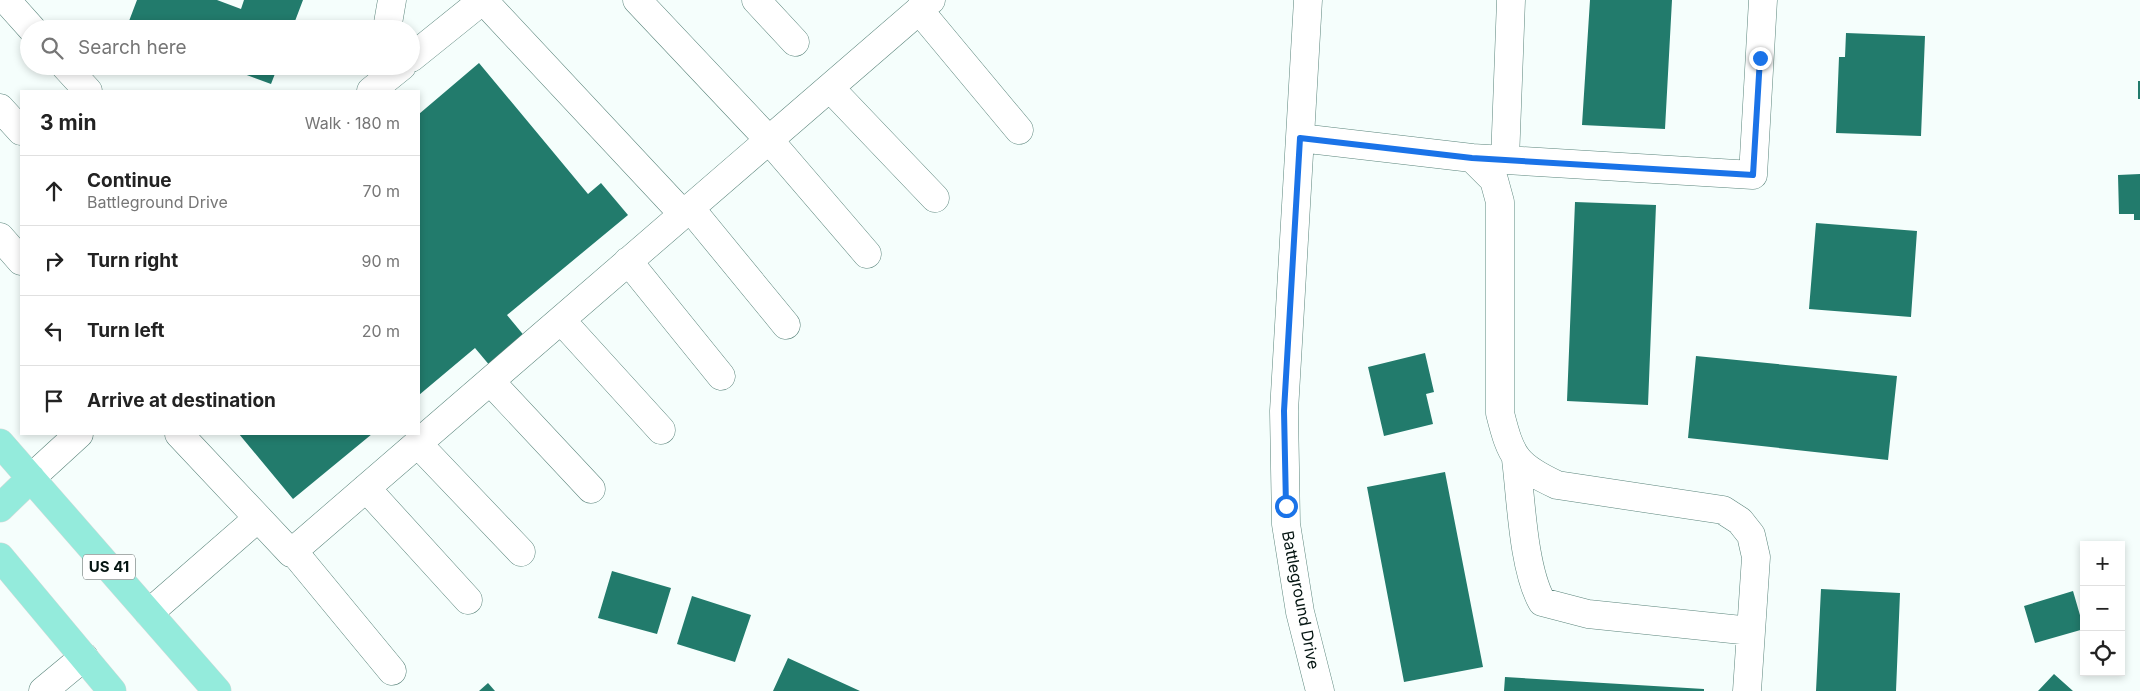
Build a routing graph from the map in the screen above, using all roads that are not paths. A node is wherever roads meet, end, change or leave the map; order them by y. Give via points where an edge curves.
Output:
1 (6, 0) edge
2 (392, 0) edge
3 (483, 0) edge
4 (636, 0) edge
5 (756, 0) edge
6 (1308, 0) edge
7 (1511, 0) edge
8 (1763, 0) edge
9 (925, 5) edge
10 (24, 20) edge
11 (389, 20) edge
12 (795, 42) dead end
13 (420, 51) edge
14 (73, 75) edge
15 (830, 88) junction
16 (87, 90) edge
17 (0, 108) edge
18 (20, 130) edge
19 (1019, 130) dead end
20 (1300, 138) junction
21 (768, 140) junction
22 (1472, 158) junction
23 (1505, 160) junction
24 (935, 198) dead end
25 (687, 211) junction
26 (0, 237) edge
27 (867, 254) dead end
28 (20, 260) edge
29 (628, 261) junction
30 (561, 320) junction
31 (786, 325) dead end
32 (721, 376) dead end
33 (490, 381) junction
34 (661, 430) dead end
35 (78, 435) edge
36 (180, 435) edge
37 (0, 443) edge
38 (418, 444) junction
39 (1516, 459) junction
40 (31, 478) junction
41 (366, 488) junction
42 (591, 489) dead end
43 (0, 508) edge
44 (258, 518) junction
45 (293, 551) junction
46 (521, 552) dead end
47 (0, 557) edge
48 (468, 600) dead end
49 (149, 613) junction
50 (1751, 631) junction
51 (84, 657) junction
52 (392, 672) dead end
53 (43, 691) edge
54 (112, 691) edge
55 (217, 691) edge
56 (1320, 691) edge
57 (1747, 691) edge

1 - 10 street
2 - 11 street
3 - 13 street
3 - 25 street
4 - 21 street
5 - 12 street
6 - 20 street, Battleground Drive
7 - 23 street
8 - 23 street via 1753,175
9 - 15 street
9 - 19 street
14 - 16 street
15 - 21 street
15 - 24 street
17 - 18 street
20 - 22 street
20 - 56 street, Battleground Drive via 1284,411 1286,524 1300,612
21 - 25 street
21 - 27 street
22 - 23 street
22 - 39 street via 1494,180 1500,202 1500,413
25 - 29 street
25 - 31 street
26 - 28 street
29 - 30 street
29 - 32 street
30 - 33 street
30 - 34 street
33 - 38 street
33 - 42 street
35 - 40 street
36 - 44 street
37 - 40 main road, US 41
38 - 41 street
38 - 46 street
39 - 50 street via 1532,473 1557,485 1724,510 1740,521 1750,535 1756,557
39 - 50 street via 1529,560 1536,592 1542,602 1588,614
40 - 43 main road
40 - 49 main road, US 41
41 - 45 street
41 - 48 street
44 - 45 street via 291,553
44 - 49 street
45 - 52 street
47 - 51 main road
49 - 55 main road, US 41
50 - 57 street
51 - 53 street
51 - 54 main road

